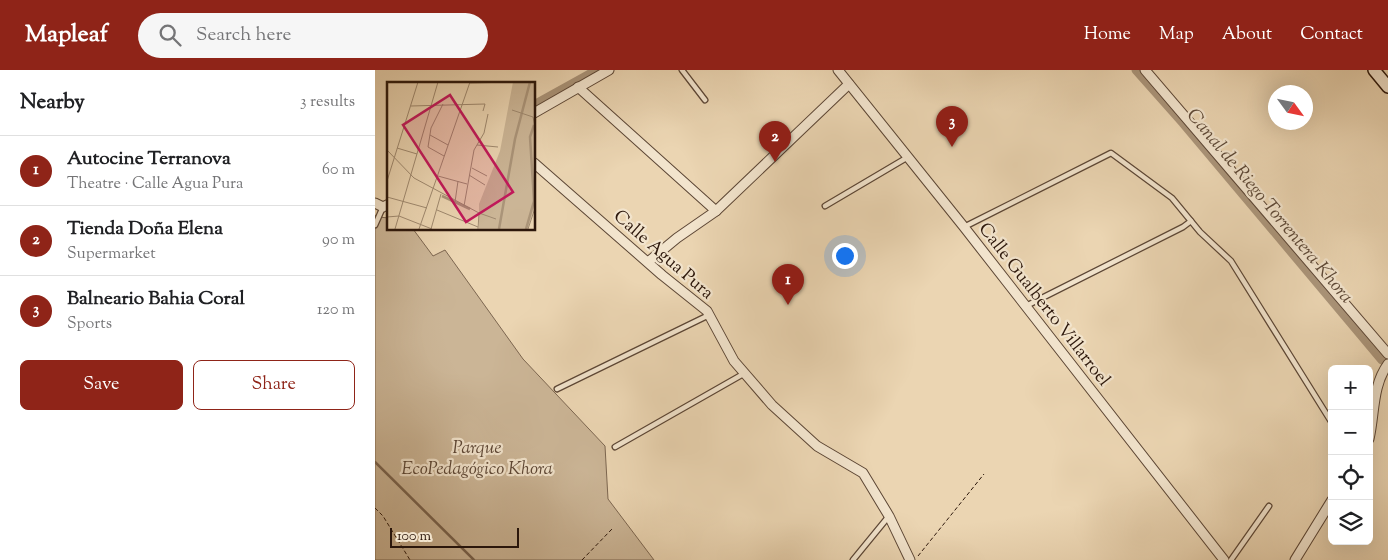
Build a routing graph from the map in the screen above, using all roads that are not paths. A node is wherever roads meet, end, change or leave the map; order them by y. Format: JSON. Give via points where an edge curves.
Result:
{"nodes":[{"id":1,"x":609,"y":70,"type":"edge"},
{"id":2,"x":682,"y":70,"type":"edge"},
{"id":3,"x":839,"y":70,"type":"edge"},
{"id":4,"x":1145,"y":70,"type":"edge"},
{"id":5,"x":1374,"y":70,"type":"edge"},
{"id":6,"x":849,"y":84,"type":"junction"},
{"id":7,"x":578,"y":87,"type":"junction"},
{"id":8,"x":1388,"y":87,"type":"edge"},
{"id":9,"x":705,"y":100,"type":"dead end"},
{"id":10,"x":535,"y":112,"type":"edge"},
{"id":11,"x":908,"y":157,"type":"junction"},
{"id":12,"x":535,"y":164,"type":"edge"},
{"id":13,"x":382,"y":205,"type":"edge"},
{"id":14,"x":825,"y":206,"type":"dead end"},
{"id":15,"x":716,"y":211,"type":"junction"},
{"id":16,"x":1191,"y":221,"type":"junction"},
{"id":17,"x":375,"y":225,"type":"edge"},
{"id":18,"x":964,"y":228,"type":"junction"},
{"id":19,"x":648,"y":262,"type":"junction"},
{"id":20,"x":1026,"y":306,"type":"junction"},
{"id":21,"x":710,"y":315,"type":"junction"},
{"id":22,"x":1388,"y":354,"type":"edge"},
{"id":23,"x":1388,"y":364,"type":"edge"},
{"id":24,"x":745,"y":373,"type":"junction"},
{"id":25,"x":557,"y":389,"type":"dead end"},
{"id":26,"x":1328,"y":417,"type":"edge"},
{"id":27,"x":1373,"y":422,"type":"edge"},
{"id":28,"x":615,"y":447,"type":"dead end"},
{"id":29,"x":1269,"y":506,"type":"dead end"},
{"id":30,"x":1328,"y":506,"type":"edge"},
{"id":31,"x":889,"y":516,"type":"junction"},
{"id":32,"x":853,"y":560,"type":"edge"},
{"id":33,"x":912,"y":560,"type":"edge"},
{"id":34,"x":1224,"y":560,"type":"edge"},
{"id":35,"x":1231,"y":560,"type":"edge"},
{"id":36,"x":1295,"y":560,"type":"edge"}],
"edges":[{"from":1,"to":7,"type":"street"},
{"from":2,"to":9,"type":"lane"},
{"from":3,"to":6,"type":"street","name":"Calle Gualberto Villarroel"},
{"from":4,"to":22,"type":"street"},
{"from":5,"to":8,"type":"main road"},
{"from":6,"to":11,"type":"street","name":"Calle Gualberto Villarroel"},
{"from":6,"to":15,"type":"street"},
{"from":7,"to":10,"type":"street"},
{"from":7,"to":15,"type":"street"},
{"from":11,"to":14,"type":"lane"},
{"from":11,"to":18,"type":"street","name":"Calle Gualberto Villarroel"},
{"from":12,"to":19,"type":"street","name":"Calle Agua Pura"},
{"from":13,"to":17,"type":"lane"},
{"from":15,"to":19,"type":"street"},
{"from":16,"to":18,"type":"lane","via":[[1172,198],[1111,153]]},
{"from":16,"to":20,"type":"lane"},
{"from":16,"to":26,"type":"lane","via":[[1231,261]]},
{"from":18,"to":20,"type":"street","name":"Calle Gualberto Villarroel"},
{"from":19,"to":21,"type":"street","name":"Calle Agua Pura"},
{"from":20,"to":34,"type":"street","name":"Calle Gualberto Villarroel"},
{"from":21,"to":24,"type":"street","name":"Calle Agua Pura","via":[[734,361]]},
{"from":21,"to":25,"type":"lane"},
{"from":23,"to":27,"type":"street","via":[[1374,399]]},
{"from":24,"to":28,"type":"lane"},
{"from":24,"to":31,"type":"street","name":"Calle Agua Pura","via":[[772,405],[817,446],[863,473]]},
{"from":29,"to":35,"type":"lane"},
{"from":30,"to":36,"type":"street"},
{"from":31,"to":32,"type":"lane"},
{"from":31,"to":33,"type":"street","name":"Calle Agua Pura"}]}
